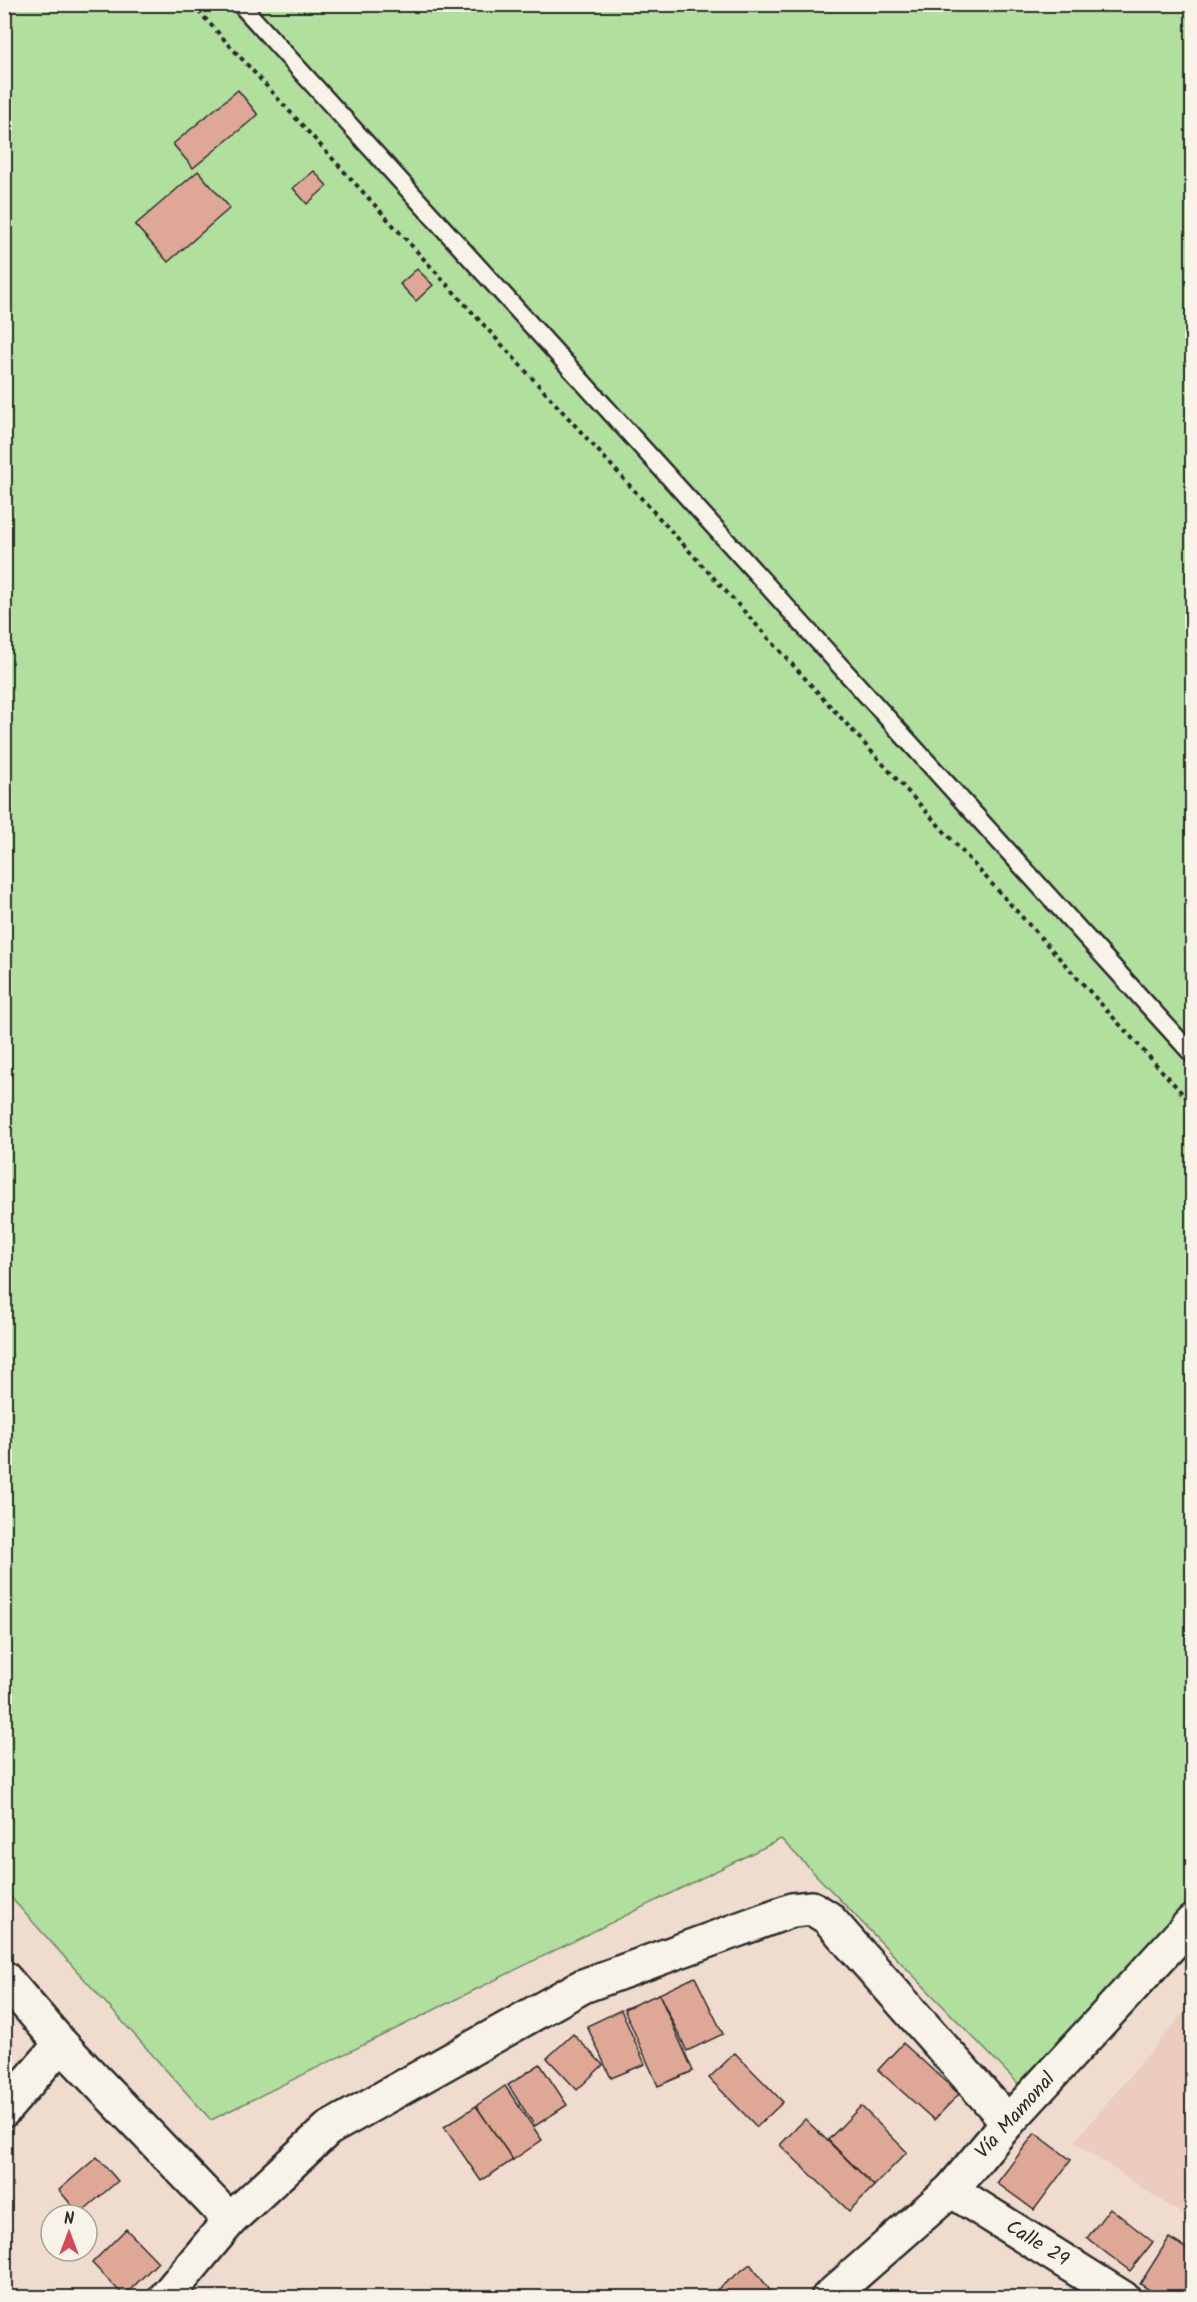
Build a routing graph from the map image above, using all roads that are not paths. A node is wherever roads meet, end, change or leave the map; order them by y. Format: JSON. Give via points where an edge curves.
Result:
{"nodes":[{"id":1,"x":240,"y":4,"type":"edge"},
{"id":2,"x":1192,"y":1054,"type":"edge"},
{"id":3,"x":1192,"y":1922,"type":"edge"},
{"id":4,"x":4,"y":1978,"type":"edge"},
{"id":5,"x":61,"y":2044,"type":"junction"},
{"id":6,"x":4,"y":2110,"type":"edge"},
{"id":7,"x":1008,"y":2122,"type":"junction"},
{"id":8,"x":951,"y":2190,"type":"junction"},
{"id":9,"x":230,"y":2220,"type":"junction"},
{"id":10,"x":165,"y":2298,"type":"edge"},
{"id":11,"x":828,"y":2298,"type":"edge"},
{"id":12,"x":1123,"y":2298,"type":"edge"}],
"edges":[{"from":1,"to":2,"type":"lane"},
{"from":3,"to":7,"type":"street","name":"Vía Mamonal"},
{"from":4,"to":5,"type":"street"},
{"from":5,"to":6,"type":"street"},
{"from":5,"to":9,"type":"street"},
{"from":7,"to":8,"type":"street","name":"Vía Mamonal"},
{"from":7,"to":9,"type":"street","via":[[828,1918],[812,1908],[792,1910],[583,1986],[328,2129]]},
{"from":8,"to":11,"type":"street","name":"Vía Mamonal"},
{"from":8,"to":12,"type":"street","name":"Calle 29"},
{"from":9,"to":10,"type":"street"}]}
